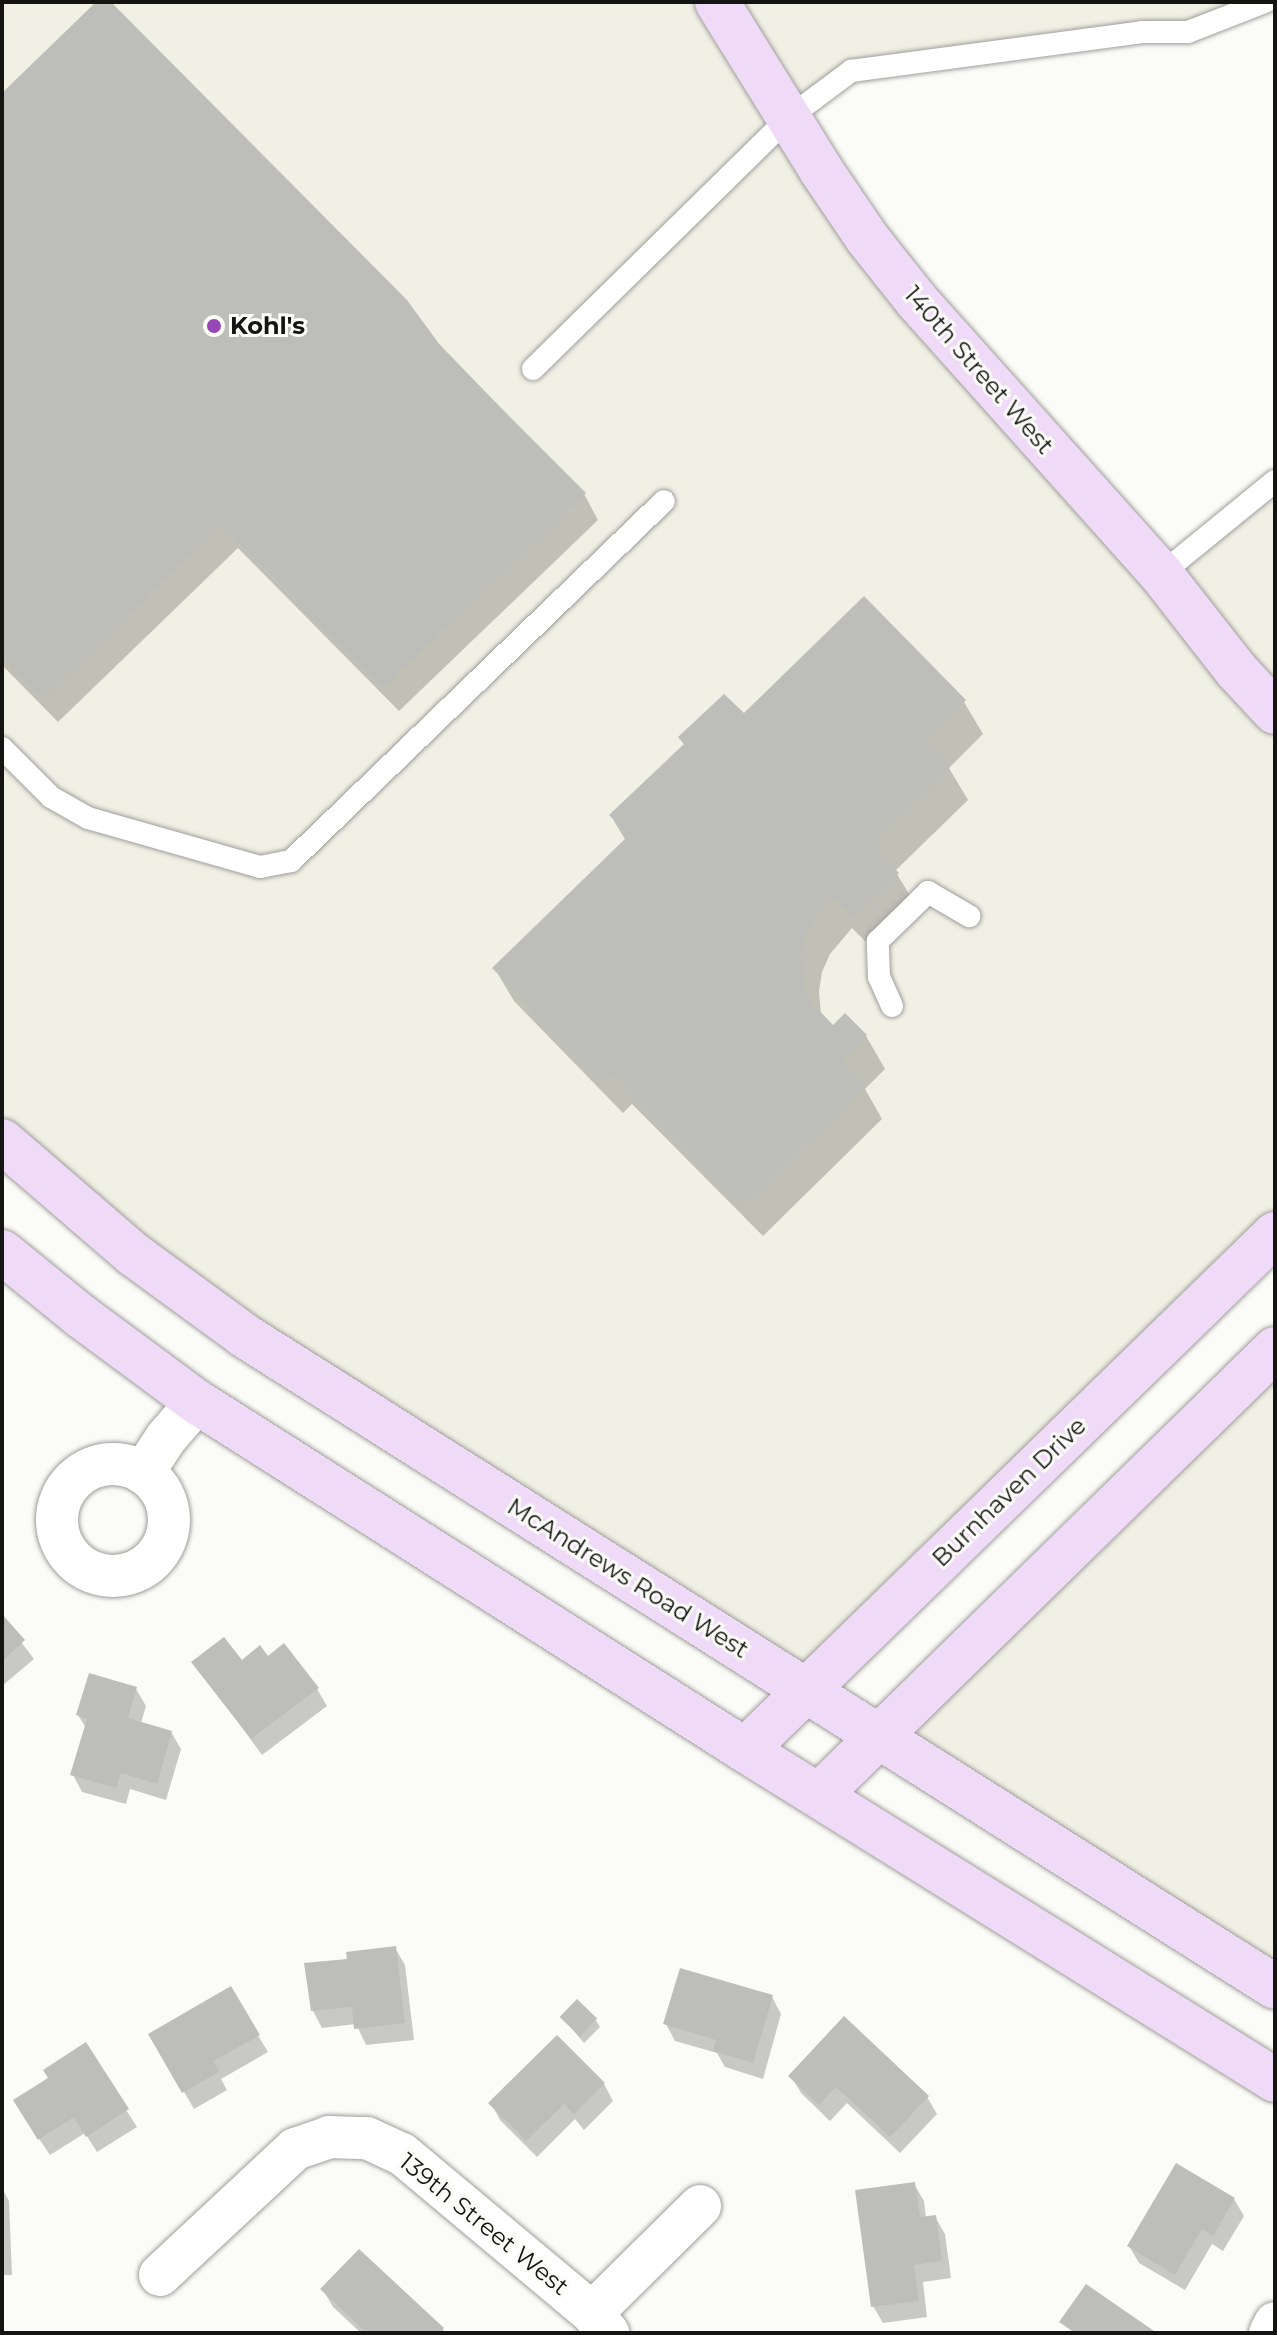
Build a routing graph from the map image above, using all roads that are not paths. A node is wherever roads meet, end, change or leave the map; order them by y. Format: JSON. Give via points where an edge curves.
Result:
{"nodes":[{"id":1,"x":717,"y":2,"type":"edge"},
{"id":2,"x":1265,"y":2,"type":"edge"},
{"id":3,"x":788,"y":118,"type":"junction"},
{"id":4,"x":533,"y":369,"type":"dead end"},
{"id":5,"x":1275,"y":481,"type":"edge"},
{"id":6,"x":664,"y":501,"type":"dead end"},
{"id":7,"x":1161,"y":574,"type":"junction"},
{"id":8,"x":1275,"y":712,"type":"edge"},
{"id":9,"x":2,"y":748,"type":"edge"},
{"id":10,"x":969,"y":916,"type":"dead end"},
{"id":11,"x":892,"y":1006,"type":"dead end"},
{"id":12,"x":2,"y":1141,"type":"edge"},
{"id":13,"x":1275,"y":1234,"type":"edge"},
{"id":14,"x":2,"y":1252,"type":"edge"},
{"id":15,"x":1275,"y":1349,"type":"edge"},
{"id":16,"x":197,"y":1402,"type":"junction"},
{"id":17,"x":143,"y":1473,"type":"dead end"},
{"id":18,"x":804,"y":1690,"type":"junction"},
{"id":19,"x":879,"y":1736,"type":"junction"},
{"id":20,"x":745,"y":1750,"type":"junction"},
{"id":21,"x":819,"y":1795,"type":"junction"},
{"id":22,"x":1275,"y":1987,"type":"edge"},
{"id":23,"x":1275,"y":2080,"type":"edge"},
{"id":24,"x":700,"y":2206,"type":"dead end"},
{"id":25,"x":160,"y":2275,"type":"dead end"},
{"id":26,"x":600,"y":2323,"type":"edge"},
{"id":27,"x":1275,"y":2323,"type":"edge"},
{"id":28,"x":1270,"y":2333,"type":"edge"}],
"edges":[{"from":1,"to":3,"type":"main road","name":"140th Street West"},
{"from":2,"to":3,"type":"lane","via":[[1188,32],[1142,32],[851,71]]},
{"from":3,"to":4,"type":"lane"},
{"from":3,"to":7,"type":"main road","name":"140th Street West","via":[[867,238],[917,301]]},
{"from":5,"to":7,"type":"lane"},
{"from":6,"to":9,"type":"lane","via":[[291,861],[260,867],[88,818],[51,797]]},
{"from":7,"to":8,"type":"main road","name":"140th Street West"},
{"from":10,"to":11,"type":"lane","via":[[928,892],[878,941],[879,977]]},
{"from":12,"to":18,"type":"main road","name":"McAndrews Road West","via":[[133,1254],[245,1336]]},
{"from":13,"to":18,"type":"main road","name":"Burnhaven Drive"},
{"from":14,"to":16,"type":"main road"},
{"from":15,"to":19,"type":"main road"},
{"from":16,"to":17,"type":"street"},
{"from":16,"to":20,"type":"main road"},
{"from":18,"to":19,"type":"main road","name":"McAndrews Road West"},
{"from":18,"to":20,"type":"main road","name":"Burnhaven Drive"},
{"from":19,"to":21,"type":"main road"},
{"from":19,"to":22,"type":"main road","name":"McAndrews Road West"},
{"from":20,"to":21,"type":"main road"},
{"from":21,"to":23,"type":"main road"},
{"from":24,"to":26,"type":"street"},
{"from":25,"to":26,"type":"street","name":"139th Street West","via":[[295,2149],[329,2137],[367,2138],[402,2154]]},
{"from":27,"to":28,"type":"street"}]}
